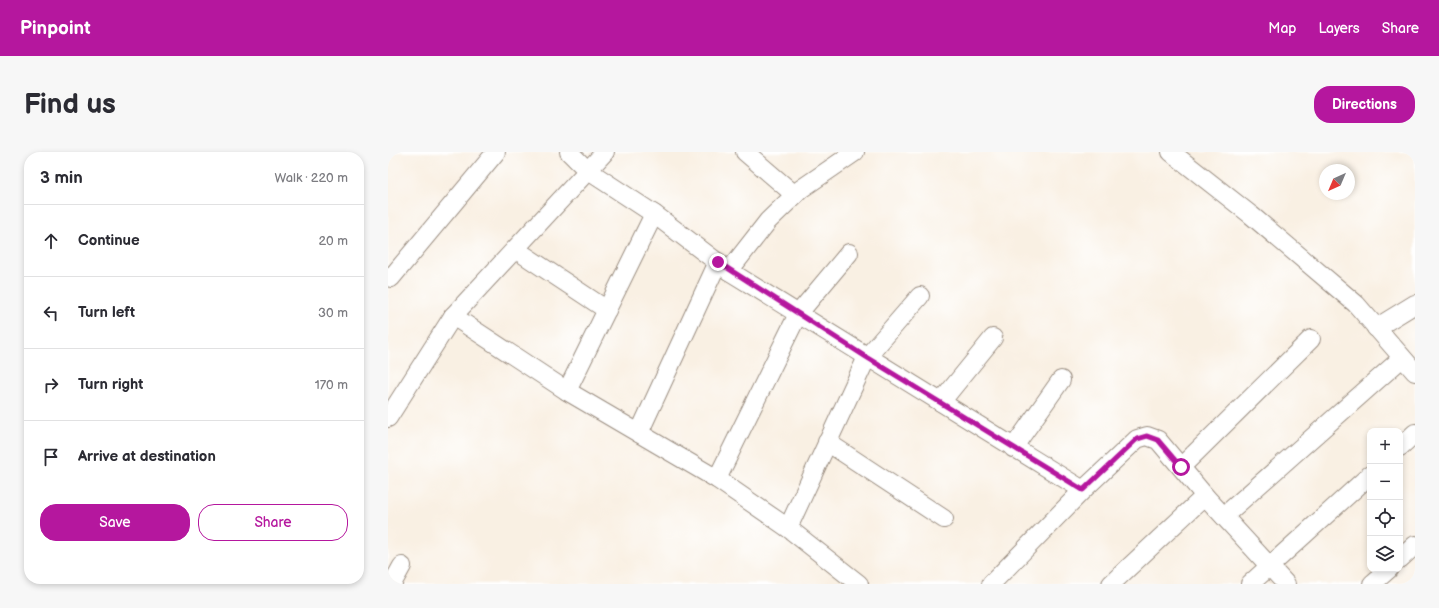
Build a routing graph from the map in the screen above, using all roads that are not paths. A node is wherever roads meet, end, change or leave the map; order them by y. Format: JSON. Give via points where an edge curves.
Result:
{"nodes":[{"id":1,"x":496,"y":152,"type":"edge"},
{"id":2,"x":569,"y":152,"type":"edge"},
{"id":3,"x":605,"y":152,"type":"edge"},
{"id":4,"x":745,"y":152,"type":"edge"},
{"id":5,"x":855,"y":152,"type":"edge"},
{"id":6,"x":1171,"y":152,"type":"edge"},
{"id":7,"x":587,"y":170,"type":"junction"},
{"id":8,"x":795,"y":195,"type":"junction"},
{"id":9,"x":654,"y":214,"type":"junction"},
{"id":10,"x":515,"y":249,"type":"junction"},
{"id":11,"x":848,"y":252,"type":"dead end"},
{"id":12,"x":724,"y":266,"type":"junction"},
{"id":13,"x":391,"y":278,"type":"dead end"},
{"id":14,"x":920,"y":296,"type":"dead end"},
{"id":15,"x":1415,"y":304,"type":"edge"},
{"id":16,"x":606,"y":310,"type":"junction"},
{"id":17,"x":798,"y":314,"type":"junction"},
{"id":18,"x":452,"y":316,"type":"junction"},
{"id":19,"x":1376,"y":328,"type":"junction"},
{"id":20,"x":993,"y":338,"type":"dead end"},
{"id":21,"x":1311,"y":339,"type":"dead end"},
{"id":22,"x":866,"y":357,"type":"junction"},
{"id":23,"x":1402,"y":358,"type":"junction"},
{"id":24,"x":1415,"y":372,"type":"edge"},
{"id":25,"x":1061,"y":380,"type":"dead end"},
{"id":26,"x":567,"y":391,"type":"junction"},
{"id":27,"x":941,"y":402,"type":"junction"},
{"id":28,"x":388,"y":418,"type":"edge"},
{"id":29,"x":639,"y":433,"type":"junction"},
{"id":30,"x":1415,"y":433,"type":"edge"},
{"id":31,"x":827,"y":442,"type":"junction"},
{"id":32,"x":1403,"y":444,"type":"edge"},
{"id":33,"x":1013,"y":448,"type":"junction"},
{"id":34,"x":1181,"y":467,"type":"junction"},
{"id":35,"x":1367,"y":477,"type":"edge"},
{"id":36,"x":717,"y":479,"type":"junction"},
{"id":37,"x":1083,"y":490,"type":"junction"},
{"id":38,"x":1205,"y":496,"type":"junction"},
{"id":39,"x":1224,"y":516,"type":"junction"},
{"id":40,"x":944,"y":519,"type":"dead end"},
{"id":41,"x":788,"y":528,"type":"junction"},
{"id":42,"x":1415,"y":545,"type":"edge"},
{"id":43,"x":1403,"y":556,"type":"edge"},
{"id":44,"x":402,"y":566,"type":"dead end"},
{"id":45,"x":1270,"y":567,"type":"junction"},
{"id":46,"x":1386,"y":572,"type":"edge"},
{"id":47,"x":392,"y":584,"type":"edge"},
{"id":48,"x":859,"y":584,"type":"edge"},
{"id":49,"x":991,"y":584,"type":"edge"},
{"id":50,"x":1111,"y":584,"type":"edge"},
{"id":51,"x":1250,"y":584,"type":"edge"},
{"id":52,"x":1286,"y":584,"type":"edge"},
{"id":53,"x":1372,"y":584,"type":"edge"}],
"edges":[{"from":1,"to":13,"type":"street"},
{"from":2,"to":7,"type":"street"},
{"from":3,"to":7,"type":"street"},
{"from":4,"to":8,"type":"street"},
{"from":5,"to":8,"type":"street"},
{"from":6,"to":19,"type":"street","via":[[1251,215],[1350,299]]},
{"from":7,"to":9,"type":"street"},
{"from":7,"to":10,"type":"street"},
{"from":8,"to":12,"type":"street"},
{"from":9,"to":12,"type":"street"},
{"from":9,"to":16,"type":"street"},
{"from":10,"to":16,"type":"street"},
{"from":10,"to":18,"type":"street"},
{"from":11,"to":17,"type":"street"},
{"from":12,"to":17,"type":"street"},
{"from":12,"to":29,"type":"street"},
{"from":14,"to":22,"type":"street"},
{"from":15,"to":19,"type":"street"},
{"from":16,"to":26,"type":"street"},
{"from":17,"to":22,"type":"street"},
{"from":17,"to":36,"type":"street"},
{"from":18,"to":26,"type":"street"},
{"from":18,"to":28,"type":"street"},
{"from":19,"to":23,"type":"street"},
{"from":20,"to":27,"type":"street"},
{"from":21,"to":34,"type":"street"},
{"from":22,"to":27,"type":"street"},
{"from":22,"to":31,"type":"street"},
{"from":23,"to":24,"type":"street"},
{"from":23,"to":39,"type":"street"},
{"from":25,"to":33,"type":"street"},
{"from":26,"to":29,"type":"street"},
{"from":27,"to":33,"type":"street"},
{"from":29,"to":36,"type":"street"},
{"from":30,"to":32,"type":"street"},
{"from":31,"to":40,"type":"street"},
{"from":31,"to":41,"type":"street"},
{"from":33,"to":37,"type":"street"},
{"from":34,"to":37,"type":"street","via":[[1158,440],[1147,436],[1137,439]]},
{"from":34,"to":38,"type":"street"},
{"from":35,"to":45,"type":"street"},
{"from":36,"to":41,"type":"street"},
{"from":37,"to":49,"type":"street"},
{"from":38,"to":39,"type":"street"},
{"from":38,"to":50,"type":"street"},
{"from":39,"to":45,"type":"street"},
{"from":41,"to":48,"type":"street"},
{"from":42,"to":43,"type":"street"},
{"from":44,"to":47,"type":"street"},
{"from":45,"to":51,"type":"street"},
{"from":45,"to":52,"type":"street"},
{"from":46,"to":53,"type":"street"}]}
